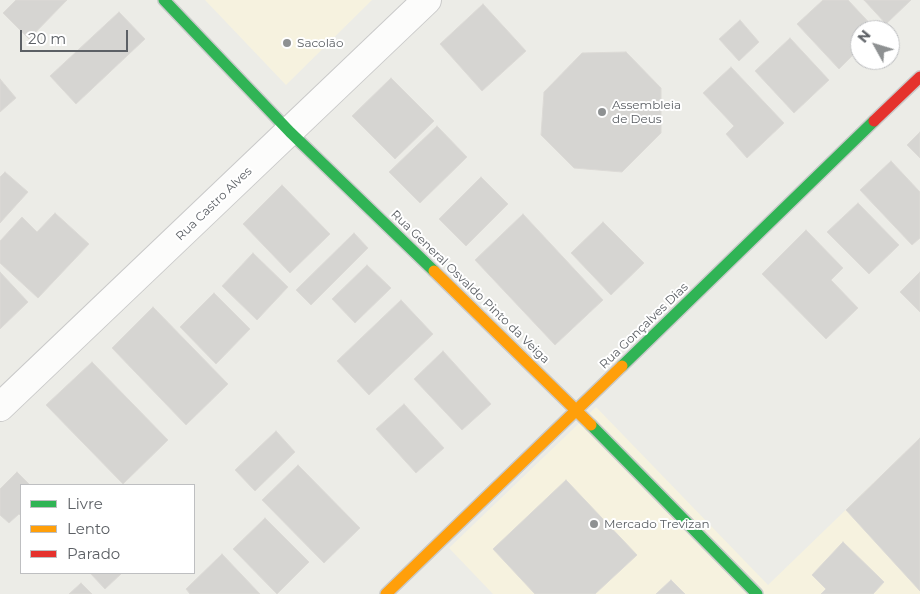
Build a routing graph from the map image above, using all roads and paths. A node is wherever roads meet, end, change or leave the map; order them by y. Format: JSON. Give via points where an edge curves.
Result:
{"nodes":[{"id":1,"x":164,"y":0,"type":"edge"},
{"id":2,"x":427,"y":0,"type":"edge"},
{"id":3,"x":920,"y":77,"type":"edge"},
{"id":4,"x":290,"y":132,"type":"junction"},
{"id":5,"x":0,"y":408,"type":"edge"},
{"id":6,"x":577,"y":410,"type":"junction"},
{"id":7,"x":386,"y":594,"type":"edge"},
{"id":8,"x":757,"y":594,"type":"edge"}],
"edges":[{"from":1,"to":4,"type":"street","name":"Rua General Osvaldo Pinto da Veiga"},
{"from":2,"to":4,"type":"street","name":"Rua Castro Alves"},
{"from":3,"to":6,"type":"street","name":"Rua Gonçalves Dias"},
{"from":4,"to":5,"type":"street","name":"Rua Castro Alves"},
{"from":4,"to":6,"type":"street","name":"Rua General Osvaldo Pinto da Veiga"},
{"from":6,"to":7,"type":"street","name":"Rua Gonçalves Dias"},
{"from":6,"to":8,"type":"street","name":"Rua General Osvaldo Pinto da Veiga"}]}
